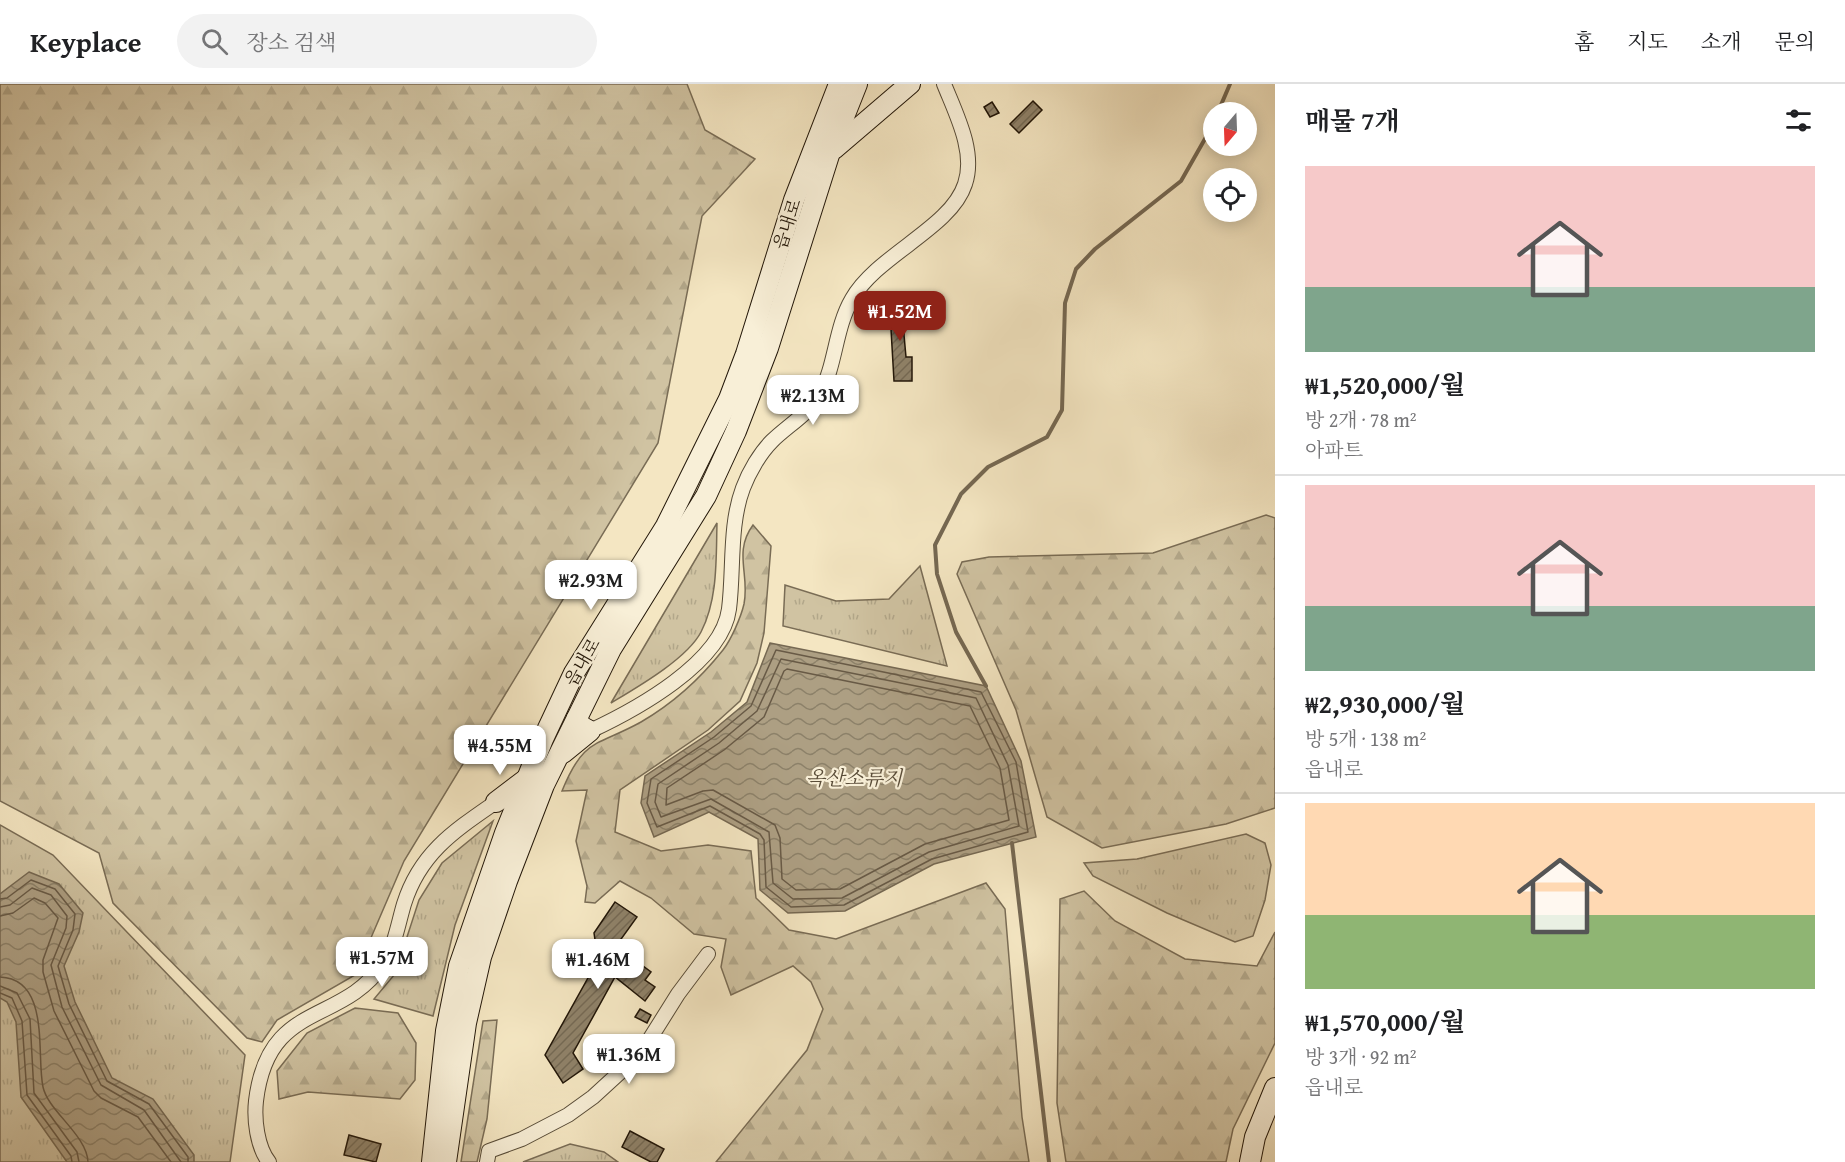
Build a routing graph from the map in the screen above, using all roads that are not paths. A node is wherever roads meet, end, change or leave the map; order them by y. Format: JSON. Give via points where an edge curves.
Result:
{"nodes":[{"id":1,"x":839,"y":84,"type":"edge"},
{"id":2,"x":857,"y":84,"type":"edge"},
{"id":3,"x":910,"y":84,"type":"edge"},
{"id":4,"x":944,"y":84,"type":"edge"},
{"id":5,"x":830,"y":152,"type":"junction"},
{"id":6,"x":584,"y":724,"type":"junction"},
{"id":7,"x":505,"y":806,"type":"junction"},
{"id":8,"x":708,"y":954,"type":"dead end"},
{"id":9,"x":1275,"y":1088,"type":"edge"},
{"id":10,"x":269,"y":1162,"type":"edge"},
{"id":11,"x":432,"y":1162,"type":"edge"},
{"id":12,"x":446,"y":1162,"type":"edge"},
{"id":13,"x":487,"y":1162,"type":"edge"},
{"id":14,"x":1250,"y":1162,"type":"edge"}],
"edges":[{"from":1,"to":7,"type":"street","name":"읍내로","via":[[794,200],[729,399],[666,526],[574,673],[526,779]]},
{"from":2,"to":5,"type":"street","name":"읍내로"},
{"from":3,"to":5,"type":"street"},
{"from":4,"to":6,"type":"street","via":[[957,114],[970,164],[965,185],[933,224],[866,279],[851,301],[819,396],[770,442],[756,463],[743,488],[738,512],[728,613],[710,651],[623,715]]},
{"from":5,"to":6,"type":"street","name":"읍내로","via":[[768,348],[736,431],[706,496],[611,649]]},
{"from":6,"to":12,"type":"street","via":[[558,756],[481,957],[466,1023]]},
{"from":7,"to":10,"type":"street","via":[[445,839],[419,867],[383,964],[354,993],[291,1028],[270,1054],[258,1086],[255,1111]]},
{"from":7,"to":11,"type":"street","via":[[459,966],[446,1031]]},
{"from":8,"to":13,"type":"street","via":[[640,1053],[568,1115],[489,1151]]},
{"from":9,"to":14,"type":"street","via":[[1255,1137]]}]}
